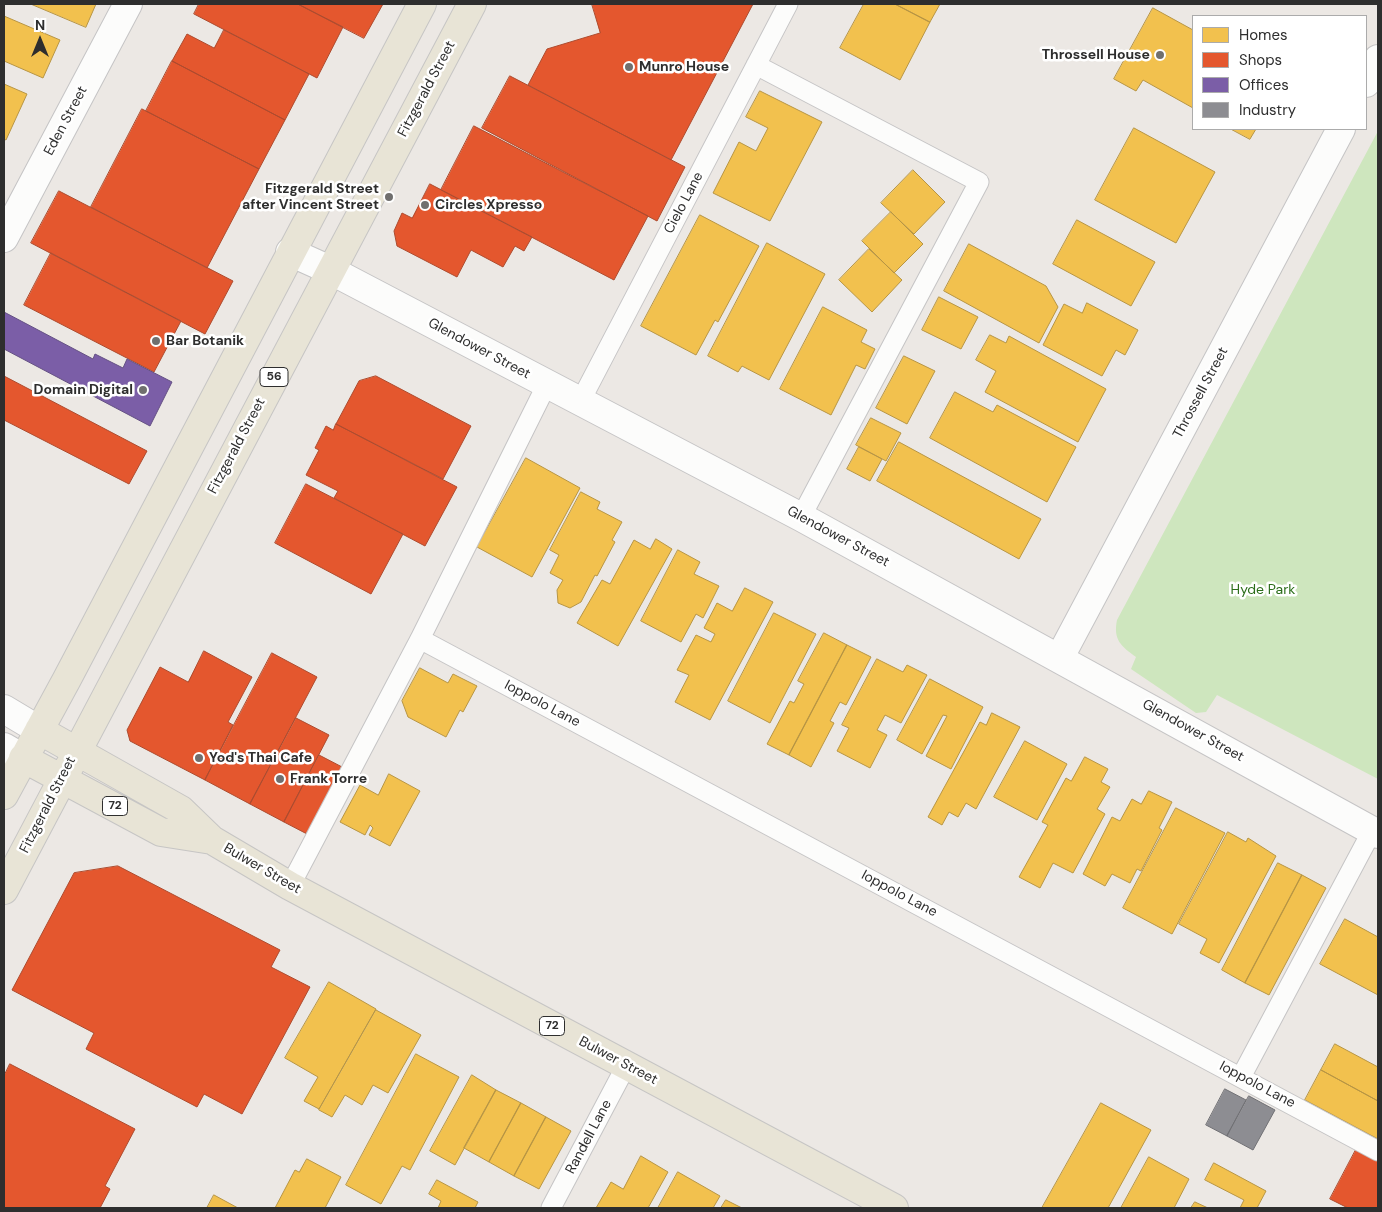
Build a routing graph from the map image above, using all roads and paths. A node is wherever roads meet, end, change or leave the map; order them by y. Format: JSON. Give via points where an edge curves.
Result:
{"nodes":[{"id":1,"x":128,"y":4,"type":"edge"},
{"id":2,"x":422,"y":4,"type":"edge"},
{"id":3,"x":472,"y":4,"type":"edge"},
{"id":4,"x":788,"y":4,"type":"edge"},
{"id":5,"x":1378,"y":59,"type":"edge"},
{"id":6,"x":756,"y":65,"type":"junction"},
{"id":7,"x":1367,"y":81,"type":"edge"},
{"id":8,"x":1340,"y":130,"type":"edge"},
{"id":9,"x":4,"y":238,"type":"edge"},
{"id":10,"x":290,"y":252,"type":"junction"},
{"id":11,"x":330,"y":270,"type":"junction"},
{"id":12,"x":547,"y":384,"type":"junction"},
{"id":13,"x":580,"y":402,"type":"junction"},
{"id":14,"x":802,"y":517,"type":"junction"},
{"id":15,"x":420,"y":639,"type":"junction"},
{"id":16,"x":1060,"y":657,"type":"junction"},
{"id":17,"x":4,"y":710,"type":"edge"},
{"id":18,"x":39,"y":730,"type":"junction"},
{"id":19,"x":76,"y":751,"type":"junction"},
{"id":20,"x":14,"y":752,"type":"edge"},
{"id":21,"x":62,"y":778,"type":"junction"},
{"id":22,"x":4,"y":795,"type":"edge"},
{"id":23,"x":1375,"y":833,"type":"edge"},
{"id":24,"x":212,"y":840,"type":"junction"},
{"id":25,"x":290,"y":886,"type":"junction"},
{"id":26,"x":4,"y":890,"type":"edge"},
{"id":27,"x":626,"y":1066,"type":"junction"},
{"id":28,"x":1241,"y":1077,"type":"junction"},
{"id":29,"x":1378,"y":1151,"type":"edge"},
{"id":30,"x":551,"y":1208,"type":"edge"},
{"id":31,"x":894,"y":1208,"type":"edge"}],
"edges":[{"from":1,"to":9,"type":"street","name":"Eden Street"},
{"from":2,"to":10,"type":"main road"},
{"from":3,"to":11,"type":"main road","name":"Fitzgerald Street","number":"56"},
{"from":4,"to":6,"type":"lane","name":"Cielo Lane"},
{"from":5,"to":7,"type":"street"},
{"from":6,"to":13,"type":"lane","name":"Cielo Lane"},
{"from":6,"to":14,"type":"lane","via":[[979,182]]},
{"from":8,"to":16,"type":"street","name":"Throssell Street"},
{"from":10,"to":11,"type":"street","name":"Glendower Street"},
{"from":10,"to":18,"type":"main road"},
{"from":11,"to":12,"type":"street","name":"Glendower Street"},
{"from":11,"to":19,"type":"main road","name":"Fitzgerald Street","number":"56"},
{"from":12,"to":13,"type":"street","name":"Glendower Street"},
{"from":12,"to":15,"type":"lane"},
{"from":13,"to":14,"type":"street","name":"Glendower Street"},
{"from":14,"to":16,"type":"street","name":"Glendower Street"},
{"from":15,"to":25,"type":"lane"},
{"from":15,"to":28,"type":"lane","name":"Ioppolo Lane"},
{"from":16,"to":23,"type":"street","name":"Glendower Street"},
{"from":17,"to":18,"type":"street","name":"Bulwer Street","number":"72"},
{"from":18,"to":19,"type":"main road","name":"Bulwer Street","number":"72"},
{"from":18,"to":20,"type":"main road"},
{"from":19,"to":21,"type":"main road","name":"Fitzgerald Street","number":"56"},
{"from":19,"to":24,"type":"main road","name":"Bulwer Street","number":"72","via":[[181,810]]},
{"from":20,"to":21,"type":"main road","name":"Bulwer Street","number":"72"},
{"from":20,"to":22,"type":"main road"},
{"from":21,"to":24,"type":"main road","name":"Bulwer Street","number":"72","via":[[161,832]]},
{"from":21,"to":26,"type":"main road","name":"Fitzgerald Street"},
{"from":23,"to":28,"type":"lane"},
{"from":24,"to":25,"type":"main road","name":"Bulwer Street","number":"72"},
{"from":25,"to":27,"type":"main road","name":"Bulwer Street","number":"72"},
{"from":27,"to":30,"type":"lane","name":"Randell Lane"},
{"from":27,"to":31,"type":"main road","name":"Bulwer Street","number":"72"},
{"from":28,"to":29,"type":"lane","name":"Ioppolo Lane"}]}
